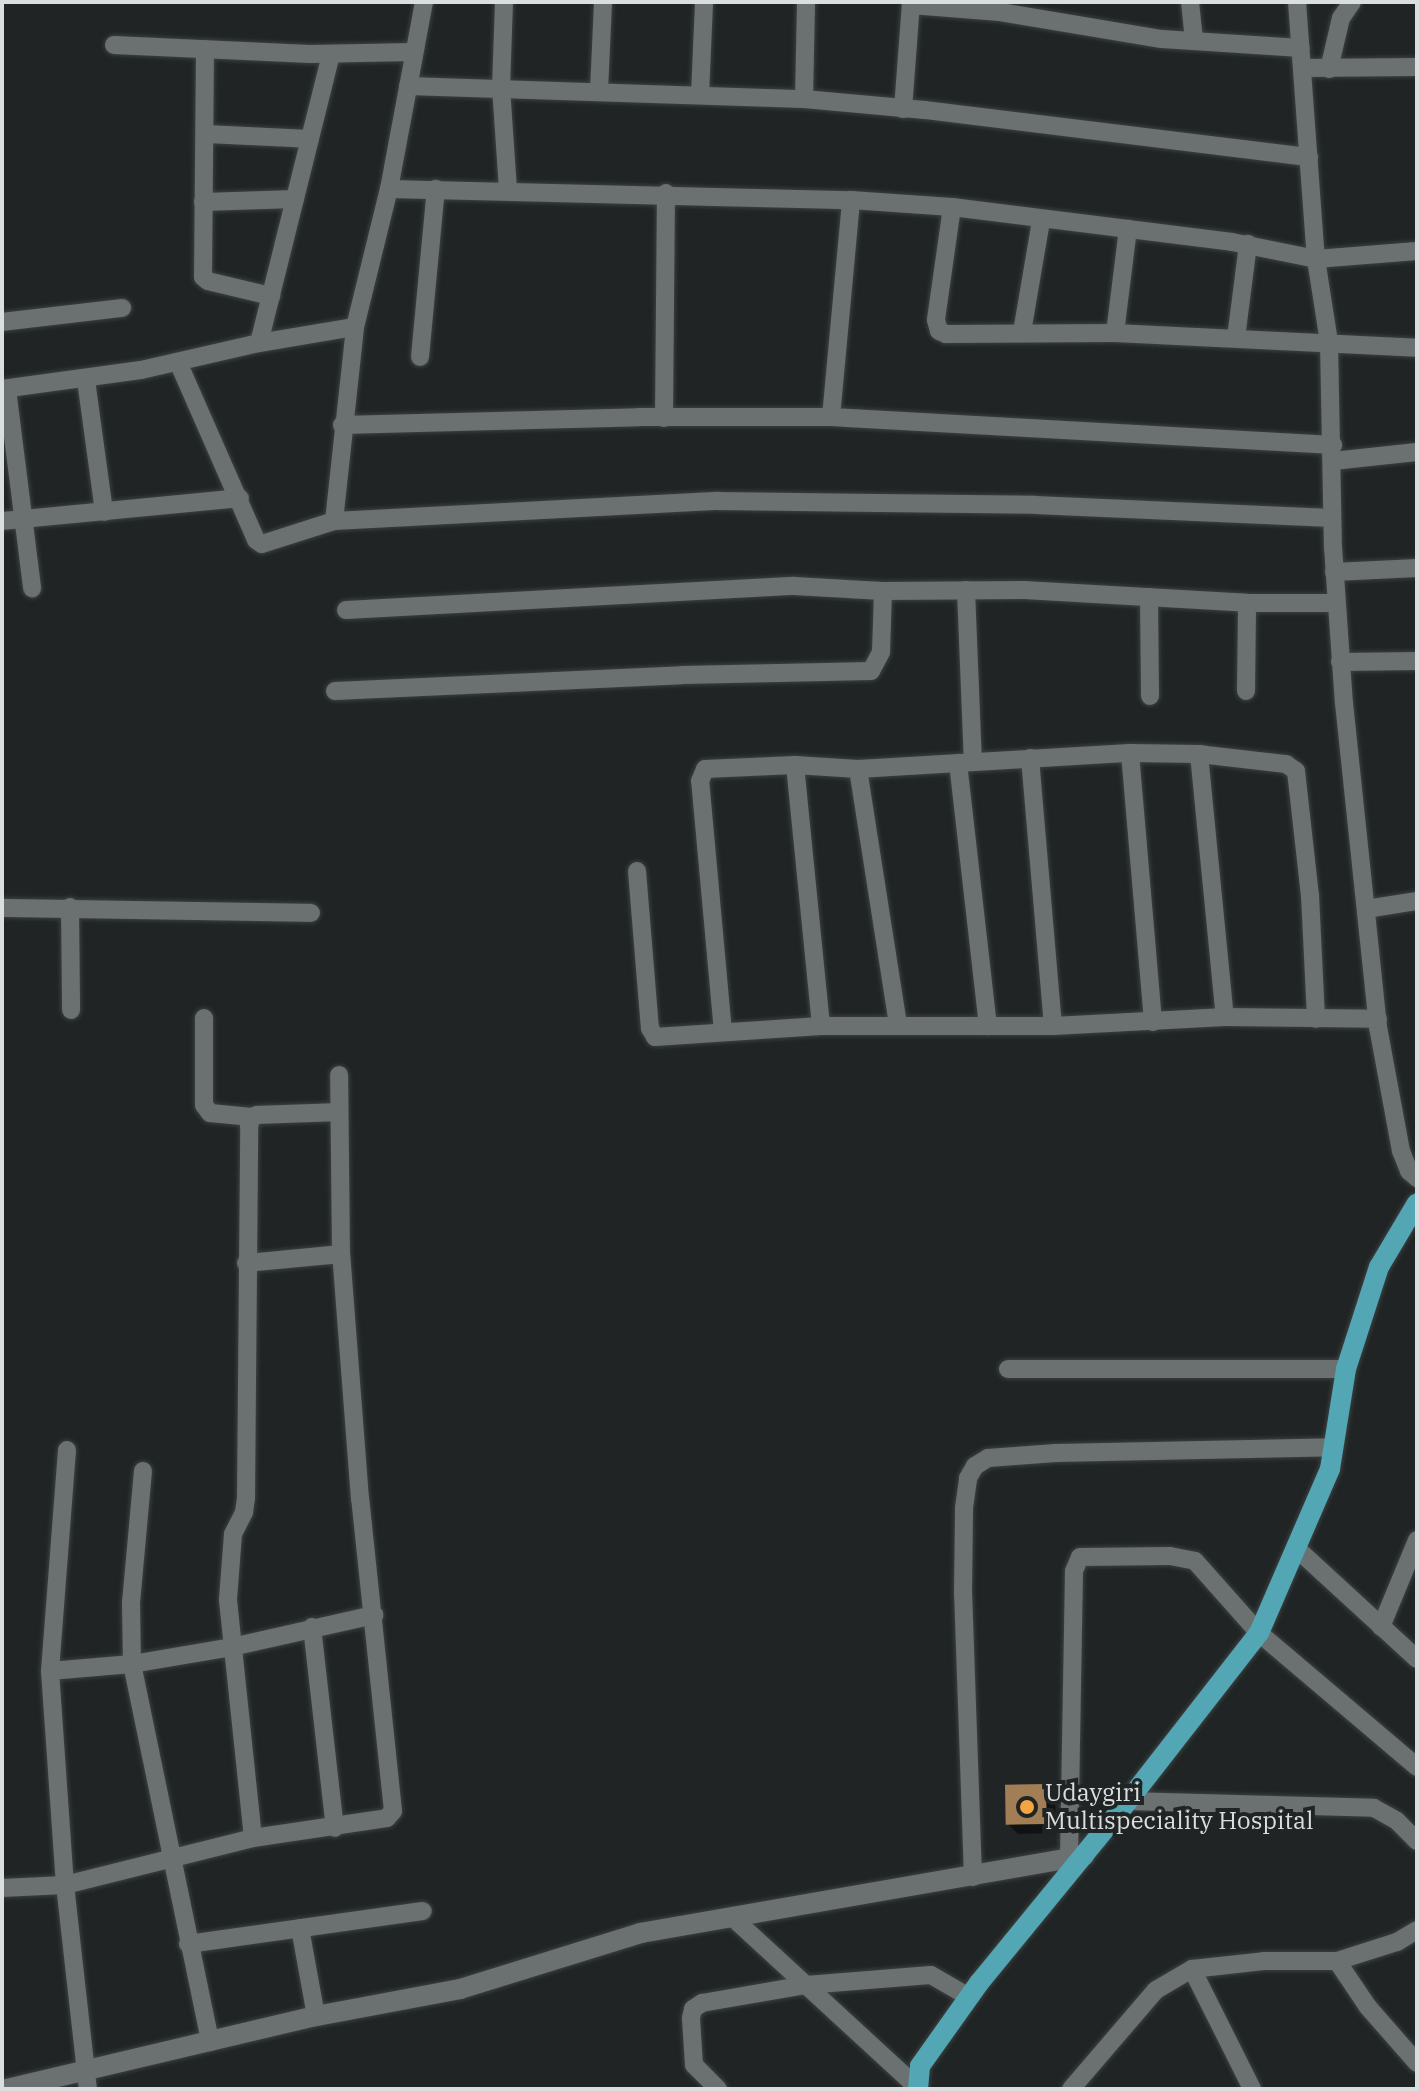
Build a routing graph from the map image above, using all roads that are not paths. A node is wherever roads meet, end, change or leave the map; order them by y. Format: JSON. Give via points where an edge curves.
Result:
{"nodes":[{"id":1,"x":424,"y":2,"type":"edge"},
{"id":2,"x":504,"y":2,"type":"edge"},
{"id":3,"x":603,"y":2,"type":"edge"},
{"id":4,"x":704,"y":2,"type":"edge"},
{"id":5,"x":806,"y":2,"type":"edge"},
{"id":6,"x":1190,"y":2,"type":"edge"},
{"id":7,"x":1297,"y":2,"type":"edge"},
{"id":8,"x":1352,"y":2,"type":"edge"},
{"id":9,"x":911,"y":3,"type":"edge"},
{"id":10,"x":1001,"y":7,"type":"edge"},
{"id":11,"x":1194,"y":41,"type":"junction"},
{"id":12,"x":114,"y":45,"type":"dead end"},
{"id":13,"x":1301,"y":48,"type":"junction"},
{"id":14,"x":205,"y":49,"type":"junction"},
{"id":15,"x":413,"y":52,"type":"junction"},
{"id":16,"x":331,"y":55,"type":"junction"},
{"id":17,"x":1417,"y":67,"type":"edge"},
{"id":18,"x":1304,"y":68,"type":"junction"},
{"id":19,"x":1329,"y":69,"type":"junction"},
{"id":20,"x":408,"y":86,"type":"junction"},
{"id":21,"x":501,"y":87,"type":"junction"},
{"id":22,"x":599,"y":91,"type":"junction"},
{"id":23,"x":700,"y":95,"type":"junction"},
{"id":24,"x":804,"y":99,"type":"junction"},
{"id":25,"x":903,"y":109,"type":"junction"},
{"id":26,"x":205,"y":134,"type":"junction"},
{"id":27,"x":310,"y":139,"type":"junction"},
{"id":28,"x":1309,"y":157,"type":"junction"},
{"id":29,"x":389,"y":189,"type":"junction"},
{"id":30,"x":436,"y":189,"type":"junction"},
{"id":31,"x":508,"y":191,"type":"junction"},
{"id":32,"x":666,"y":193,"type":"junction"},
{"id":33,"x":295,"y":199,"type":"junction"},
{"id":34,"x":851,"y":200,"type":"junction"},
{"id":35,"x":203,"y":202,"type":"junction"},
{"id":36,"x":952,"y":207,"type":"junction"},
{"id":37,"x":1041,"y":221,"type":"junction"},
{"id":38,"x":1128,"y":229,"type":"junction"},
{"id":39,"x":1248,"y":244,"type":"junction"},
{"id":40,"x":1417,"y":251,"type":"edge"},
{"id":41,"x":1316,"y":259,"type":"junction"},
{"id":42,"x":271,"y":296,"type":"junction"},
{"id":43,"x":122,"y":308,"type":"dead end"},
{"id":44,"x":2,"y":322,"type":"edge"},
{"id":45,"x":355,"y":327,"type":"junction"},
{"id":46,"x":1022,"y":332,"type":"junction"},
{"id":47,"x":1115,"y":333,"type":"junction"},
{"id":48,"x":1236,"y":338,"type":"junction"},
{"id":49,"x":1329,"y":342,"type":"junction"},
{"id":50,"x":259,"y":343,"type":"junction"},
{"id":51,"x":1417,"y":348,"type":"edge"},
{"id":52,"x":420,"y":357,"type":"dead end"},
{"id":53,"x":178,"y":362,"type":"junction"},
{"id":54,"x":86,"y":380,"type":"junction"},
{"id":55,"x":4,"y":389,"type":"edge"},
{"id":56,"x":831,"y":417,"type":"junction"},
{"id":57,"x":664,"y":418,"type":"junction"},
{"id":58,"x":342,"y":425,"type":"junction"},
{"id":59,"x":1417,"y":452,"type":"edge"},
{"id":60,"x":1333,"y":453,"type":"junction"},
{"id":61,"x":240,"y":498,"type":"junction"},
{"id":62,"x":104,"y":512,"type":"junction"},
{"id":63,"x":1332,"y":518,"type":"junction"},
{"id":64,"x":24,"y":520,"type":"junction"},
{"id":65,"x":2,"y":521,"type":"edge"},
{"id":66,"x":321,"y":525,"type":"junction"},
{"id":67,"x":1417,"y":568,"type":"edge"},
{"id":68,"x":1334,"y":572,"type":"junction"},
{"id":69,"x":32,"y":588,"type":"dead end"},
{"id":70,"x":966,"y":590,"type":"junction"},
{"id":71,"x":883,"y":591,"type":"junction"},
{"id":72,"x":1149,"y":597,"type":"junction"},
{"id":73,"x":1247,"y":603,"type":"junction"},
{"id":74,"x":1336,"y":603,"type":"junction"},
{"id":75,"x":346,"y":610,"type":"dead end"},
{"id":76,"x":1417,"y":661,"type":"edge"},
{"id":77,"x":1340,"y":662,"type":"junction"},
{"id":78,"x":335,"y":691,"type":"dead end"},
{"id":79,"x":1246,"y":691,"type":"dead end"},
{"id":80,"x":1150,"y":696,"type":"dead end"},
{"id":81,"x":1130,"y":753,"type":"junction"},
{"id":82,"x":1199,"y":754,"type":"junction"},
{"id":83,"x":1030,"y":758,"type":"junction"},
{"id":84,"x":966,"y":762,"type":"junction"},
{"id":85,"x":795,"y":765,"type":"junction"},
{"id":86,"x":858,"y":769,"type":"junction"},
{"id":87,"x":637,"y":871,"type":"dead end"},
{"id":88,"x":1417,"y":901,"type":"edge"},
{"id":89,"x":70,"y":907,"type":"junction"},
{"id":90,"x":2,"y":908,"type":"edge"},
{"id":91,"x":1366,"y":909,"type":"junction"},
{"id":92,"x":311,"y":913,"type":"dead end"},
{"id":93,"x":71,"y":1010,"type":"dead end"},
{"id":94,"x":1225,"y":1017,"type":"junction"},
{"id":95,"x":204,"y":1018,"type":"dead end"},
{"id":96,"x":1316,"y":1019,"type":"junction"},
{"id":97,"x":1378,"y":1019,"type":"junction"},
{"id":98,"x":1153,"y":1022,"type":"junction"},
{"id":99,"x":898,"y":1025,"type":"junction"},
{"id":100,"x":821,"y":1026,"type":"junction"},
{"id":101,"x":988,"y":1026,"type":"junction"},
{"id":102,"x":1053,"y":1026,"type":"junction"},
{"id":103,"x":723,"y":1032,"type":"junction"},
{"id":104,"x":339,"y":1075,"type":"dead end"},
{"id":105,"x":339,"y":1112,"type":"junction"},
{"id":106,"x":252,"y":1117,"type":"junction"},
{"id":107,"x":1417,"y":1178,"type":"edge"},
{"id":108,"x":1417,"y":1203,"type":"edge"},
{"id":109,"x":341,"y":1254,"type":"junction"},
{"id":110,"x":246,"y":1263,"type":"junction"},
{"id":111,"x":1008,"y":1369,"type":"dead end"},
{"id":112,"x":1346,"y":1369,"type":"junction"},
{"id":113,"x":1334,"y":1447,"type":"junction"},
{"id":114,"x":67,"y":1450,"type":"dead end"},
{"id":115,"x":143,"y":1471,"type":"dead end"},
{"id":116,"x":1417,"y":1540,"type":"edge"},
{"id":117,"x":1296,"y":1548,"type":"junction"},
{"id":118,"x":374,"y":1615,"type":"junction"},
{"id":119,"x":312,"y":1627,"type":"junction"},
{"id":120,"x":1381,"y":1627,"type":"junction"},
{"id":121,"x":1259,"y":1633,"type":"junction"},
{"id":122,"x":232,"y":1647,"type":"junction"},
{"id":123,"x":1417,"y":1659,"type":"edge"},
{"id":124,"x":132,"y":1664,"type":"junction"},
{"id":125,"x":50,"y":1671,"type":"junction"},
{"id":126,"x":1417,"y":1767,"type":"edge"},
{"id":127,"x":1128,"y":1801,"type":"junction"},
{"id":128,"x":335,"y":1828,"type":"junction"},
{"id":129,"x":253,"y":1838,"type":"junction"},
{"id":130,"x":1417,"y":1841,"type":"edge"},
{"id":131,"x":171,"y":1856,"type":"junction"},
{"id":132,"x":1076,"y":1857,"type":"junction"},
{"id":133,"x":973,"y":1877,"type":"junction"},
{"id":134,"x":65,"y":1885,"type":"junction"},
{"id":135,"x":2,"y":1888,"type":"edge"},
{"id":136,"x":423,"y":1911,"type":"dead end"},
{"id":137,"x":732,"y":1917,"type":"junction"},
{"id":138,"x":300,"y":1928,"type":"junction"},
{"id":139,"x":1417,"y":1930,"type":"edge"},
{"id":140,"x":188,"y":1944,"type":"junction"},
{"id":141,"x":1337,"y":1961,"type":"junction"},
{"id":142,"x":1192,"y":1969,"type":"junction"},
{"id":143,"x":806,"y":1985,"type":"junction"},
{"id":144,"x":969,"y":1997,"type":"junction"},
{"id":145,"x":316,"y":2016,"type":"junction"},
{"id":146,"x":210,"y":2042,"type":"junction"},
{"id":147,"x":1417,"y":2063,"type":"edge"},
{"id":148,"x":87,"y":2079,"type":"edge"},
{"id":149,"x":918,"y":2088,"type":"edge"},
{"id":150,"x":7,"y":2089,"type":"edge"},
{"id":151,"x":718,"y":2089,"type":"edge"},
{"id":152,"x":1071,"y":2089,"type":"edge"},
{"id":153,"x":1252,"y":2089,"type":"edge"}],
"edges":[{"from":1,"to":15,"type":"street"},
{"from":2,"to":21,"type":"street"},
{"from":3,"to":22,"type":"street"},
{"from":4,"to":23,"type":"street"},
{"from":5,"to":24,"type":"street"},
{"from":6,"to":11,"type":"street"},
{"from":7,"to":13,"type":"street"},
{"from":8,"to":19,"type":"street","via":[[1341,18]]},
{"from":9,"to":10,"type":"street"},
{"from":9,"to":25,"type":"street"},
{"from":10,"to":11,"type":"street"},
{"from":11,"to":13,"type":"street"},
{"from":12,"to":14,"type":"street"},
{"from":13,"to":18,"type":"street"},
{"from":14,"to":16,"type":"street"},
{"from":14,"to":26,"type":"street"},
{"from":15,"to":16,"type":"street"},
{"from":15,"to":20,"type":"street"},
{"from":16,"to":27,"type":"street"},
{"from":17,"to":19,"type":"street"},
{"from":18,"to":19,"type":"street"},
{"from":18,"to":28,"type":"street"},
{"from":20,"to":21,"type":"street"},
{"from":20,"to":29,"type":"street"},
{"from":21,"to":22,"type":"street"},
{"from":21,"to":31,"type":"street"},
{"from":22,"to":23,"type":"street"},
{"from":23,"to":24,"type":"street"},
{"from":24,"to":25,"type":"street"},
{"from":25,"to":28,"type":"street"},
{"from":26,"to":27,"type":"street"},
{"from":26,"to":35,"type":"street"},
{"from":27,"to":33,"type":"street"},
{"from":28,"to":41,"type":"street"},
{"from":29,"to":30,"type":"street"},
{"from":29,"to":45,"type":"street"},
{"from":30,"to":31,"type":"street"},
{"from":30,"to":52,"type":"street"},
{"from":31,"to":32,"type":"street"},
{"from":32,"to":34,"type":"street"},
{"from":32,"to":57,"type":"street"},
{"from":33,"to":35,"type":"street"},
{"from":33,"to":42,"type":"street"},
{"from":34,"to":36,"type":"street"},
{"from":34,"to":56,"type":"street"},
{"from":35,"to":42,"type":"street","via":[[203,277]]},
{"from":36,"to":37,"type":"street"},
{"from":36,"to":46,"type":"street","via":[[936,320],[939,331]]},
{"from":37,"to":38,"type":"street"},
{"from":37,"to":46,"type":"street"},
{"from":38,"to":39,"type":"street"},
{"from":38,"to":47,"type":"street"},
{"from":39,"to":41,"type":"street"},
{"from":39,"to":48,"type":"street"},
{"from":40,"to":41,"type":"street"},
{"from":41,"to":49,"type":"street"},
{"from":42,"to":50,"type":"street"},
{"from":43,"to":44,"type":"street"},
{"from":45,"to":50,"type":"street"},
{"from":45,"to":58,"type":"street"},
{"from":46,"to":47,"type":"street"},
{"from":47,"to":48,"type":"street"},
{"from":48,"to":49,"type":"street"},
{"from":49,"to":51,"type":"street"},
{"from":49,"to":60,"type":"street"},
{"from":50,"to":53,"type":"street"},
{"from":53,"to":54,"type":"street"},
{"from":53,"to":61,"type":"street"},
{"from":54,"to":55,"type":"street"},
{"from":54,"to":62,"type":"street"},
{"from":55,"to":64,"type":"street"},
{"from":56,"to":57,"type":"street"},
{"from":56,"to":60,"type":"street"},
{"from":57,"to":58,"type":"street"},
{"from":58,"to":66,"type":"street"},
{"from":59,"to":60,"type":"street"},
{"from":60,"to":63,"type":"street"},
{"from":61,"to":62,"type":"street"},
{"from":61,"to":66,"type":"street","via":[[262,544]]},
{"from":62,"to":64,"type":"street"},
{"from":63,"to":66,"type":"street","via":[[1035,505],[718,501]]},
{"from":63,"to":68,"type":"street"},
{"from":64,"to":65,"type":"street"},
{"from":64,"to":69,"type":"street"},
{"from":67,"to":68,"type":"street"},
{"from":68,"to":74,"type":"street"},
{"from":70,"to":71,"type":"street"},
{"from":70,"to":72,"type":"street"},
{"from":70,"to":84,"type":"street"},
{"from":71,"to":75,"type":"street","via":[[794,586]]},
{"from":71,"to":78,"type":"street","via":[[881,652],[871,671]]},
{"from":72,"to":73,"type":"street"},
{"from":72,"to":80,"type":"street"},
{"from":73,"to":74,"type":"street"},
{"from":73,"to":79,"type":"street"},
{"from":74,"to":77,"type":"street"},
{"from":76,"to":77,"type":"street"},
{"from":77,"to":91,"type":"street"},
{"from":81,"to":82,"type":"street"},
{"from":81,"to":83,"type":"street"},
{"from":81,"to":98,"type":"street"},
{"from":82,"to":94,"type":"street"},
{"from":82,"to":96,"type":"street","via":[[1286,764],[1296,771]]},
{"from":83,"to":84,"type":"street"},
{"from":83,"to":102,"type":"street"},
{"from":84,"to":86,"type":"street"},
{"from":84,"to":101,"type":"street"},
{"from":85,"to":86,"type":"street"},
{"from":85,"to":100,"type":"street"},
{"from":85,"to":103,"type":"street","via":[[711,767],[702,773]]},
{"from":86,"to":99,"type":"street"},
{"from":87,"to":103,"type":"street","via":[[652,1033],[660,1038]]},
{"from":88,"to":91,"type":"street"},
{"from":89,"to":90,"type":"street"},
{"from":89,"to":92,"type":"street"},
{"from":89,"to":93,"type":"street"},
{"from":91,"to":97,"type":"street"},
{"from":94,"to":96,"type":"street"},
{"from":94,"to":98,"type":"street"},
{"from":95,"to":106,"type":"street","via":[[204,1105],[210,1113]]},
{"from":96,"to":97,"type":"street"},
{"from":97,"to":107,"type":"street","via":[[1401,1151]]},
{"from":98,"to":102,"type":"street"},
{"from":99,"to":100,"type":"street"},
{"from":99,"to":101,"type":"street"},
{"from":100,"to":103,"type":"street"},
{"from":101,"to":102,"type":"street"},
{"from":104,"to":105,"type":"street"},
{"from":105,"to":106,"type":"street"},
{"from":105,"to":109,"type":"street"},
{"from":106,"to":110,"type":"street"},
{"from":108,"to":112,"type":"main road","via":[[1379,1267]]},
{"from":109,"to":110,"type":"street"},
{"from":109,"to":118,"type":"street"},
{"from":110,"to":122,"type":"street","via":[[246,1498],[233,1534],[228,1599]]},
{"from":111,"to":112,"type":"street"},
{"from":112,"to":113,"type":"main road"},
{"from":113,"to":117,"type":"main road","via":[[1330,1469]]},
{"from":113,"to":133,"type":"street","via":[[1056,1453],[988,1458],[975,1466],[964,1508],[963,1594]]},
{"from":114,"to":125,"type":"street"},
{"from":115,"to":124,"type":"street","via":[[131,1602]]},
{"from":116,"to":120,"type":"street"},
{"from":117,"to":120,"type":"street"},
{"from":117,"to":121,"type":"main road"},
{"from":118,"to":119,"type":"street"},
{"from":118,"to":128,"type":"street","via":[[393,1811],[387,1818]]},
{"from":119,"to":122,"type":"street"},
{"from":119,"to":128,"type":"street"},
{"from":120,"to":123,"type":"street"},
{"from":121,"to":126,"type":"street"},
{"from":121,"to":127,"type":"main road"},
{"from":121,"to":132,"type":"street","via":[[1195,1561],[1183,1556],[1087,1555],[1076,1561]]},
{"from":122,"to":124,"type":"street"},
{"from":122,"to":129,"type":"street"},
{"from":124,"to":125,"type":"street"},
{"from":124,"to":131,"type":"street"},
{"from":125,"to":134,"type":"street"},
{"from":127,"to":130,"type":"street","via":[[1374,1808]]},
{"from":127,"to":132,"type":"main road"},
{"from":128,"to":129,"type":"street"},
{"from":129,"to":131,"type":"street"},
{"from":131,"to":134,"type":"street"},
{"from":131,"to":140,"type":"street"},
{"from":132,"to":133,"type":"street"},
{"from":132,"to":144,"type":"main road"},
{"from":133,"to":137,"type":"street"},
{"from":134,"to":135,"type":"street"},
{"from":134,"to":148,"type":"street"},
{"from":136,"to":138,"type":"street"},
{"from":137,"to":143,"type":"street"},
{"from":137,"to":145,"type":"street","via":[[641,1933],[460,1989]]},
{"from":138,"to":140,"type":"street"},
{"from":138,"to":145,"type":"street"},
{"from":139,"to":141,"type":"street"},
{"from":140,"to":146,"type":"street"},
{"from":141,"to":142,"type":"street","via":[[1264,1961]]},
{"from":141,"to":147,"type":"street"},
{"from":142,"to":152,"type":"street","via":[[1156,1990]]},
{"from":142,"to":153,"type":"street"},
{"from":143,"to":144,"type":"street","via":[[931,1975]]},
{"from":143,"to":149,"type":"street"},
{"from":143,"to":151,"type":"street","via":[[693,2009],[694,2065]]},
{"from":144,"to":149,"type":"main road","via":[[920,2066]]},
{"from":145,"to":146,"type":"street"},
{"from":146,"to":148,"type":"street"},
{"from":148,"to":150,"type":"street"}]}
